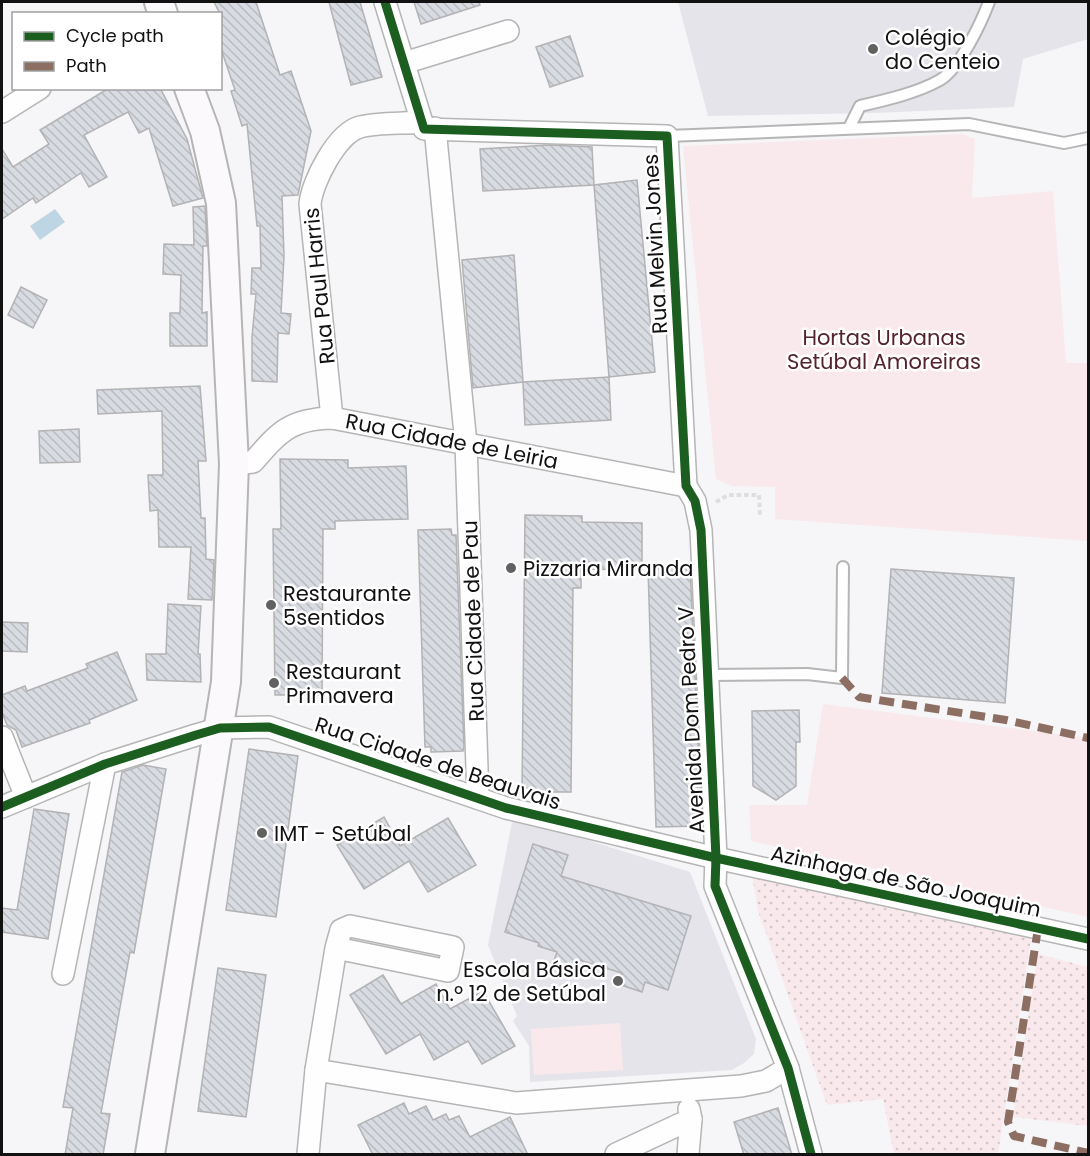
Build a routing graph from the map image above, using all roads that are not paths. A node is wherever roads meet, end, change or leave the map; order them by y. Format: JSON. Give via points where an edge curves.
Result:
{"nodes":[{"id":1,"x":385,"y":2,"type":"edge"},
{"id":2,"x":989,"y":2,"type":"edge"},
{"id":3,"x":508,"y":31,"type":"dead end"},
{"id":4,"x":404,"y":63,"type":"junction"},
{"id":5,"x":37,"y":90,"type":"edge"},
{"id":6,"x":190,"y":90,"type":"edge"},
{"id":7,"x":2,"y":112,"type":"edge"},
{"id":8,"x":427,"y":127,"type":"junction"},
{"id":9,"x":849,"y":128,"type":"junction"},
{"id":10,"x":667,"y":136,"type":"junction"},
{"id":11,"x":1089,"y":138,"type":"edge"},
{"id":12,"x":332,"y":418,"type":"junction"},
{"id":13,"x":466,"y":444,"type":"junction"},
{"id":14,"x":234,"y":464,"type":"junction"},
{"id":15,"x":686,"y":486,"type":"junction"},
{"id":16,"x":843,"y":567,"type":"dead end"},
{"id":17,"x":707,"y":675,"type":"junction"},
{"id":18,"x":220,"y":728,"type":"junction"},
{"id":19,"x":2,"y":736,"type":"edge"},
{"id":20,"x":105,"y":764,"type":"junction"},
{"id":21,"x":26,"y":798,"type":"junction"},
{"id":22,"x":478,"y":798,"type":"junction"},
{"id":23,"x":2,"y":807,"type":"edge"},
{"id":24,"x":716,"y":858,"type":"junction"},
{"id":25,"x":1089,"y":939,"type":"edge"},
{"id":26,"x":336,"y":948,"type":"junction"},
{"id":27,"x":63,"y":974,"type":"dead end"},
{"id":28,"x":788,"y":1068,"type":"junction"},
{"id":29,"x":316,"y":1070,"type":"junction"},
{"id":30,"x":686,"y":1091,"type":"junction"},
{"id":31,"x":691,"y":1119,"type":"junction"},
{"id":32,"x":150,"y":1155,"type":"edge"},
{"id":33,"x":309,"y":1155,"type":"edge"},
{"id":34,"x":616,"y":1155,"type":"edge"},
{"id":35,"x":688,"y":1155,"type":"edge"},
{"id":36,"x":811,"y":1155,"type":"edge"}],
"edges":[{"from":1,"to":4,"type":"street","name":"Rua Cidade de Pau"},
{"from":2,"to":9,"type":"lane","via":[[969,45],[941,79],[860,106]]},
{"from":3,"to":4,"type":"street"},
{"from":4,"to":8,"type":"street","name":"Rua Cidade de Pau"},
{"from":5,"to":7,"type":"street"},
{"from":6,"to":14,"type":"street","via":[[205,131],[221,202]]},
{"from":8,"to":10,"type":"street","name":"Rua Melvin Jones"},
{"from":8,"to":12,"type":"street","name":"Rua Paul Harris","via":[[355,129],[344,138],[312,189],[310,204]]},
{"from":8,"to":13,"type":"street","name":"Rua Cidade de Pau"},
{"from":9,"to":10,"type":"lane"},
{"from":9,"to":11,"type":"lane","via":[[969,124],[1064,143]]},
{"from":10,"to":15,"type":"street","name":"Rua Melvin Jones"},
{"from":12,"to":13,"type":"street","name":"Rua Cidade de Leiria"},
{"from":12,"to":14,"type":"street","name":"Rua Cidade de Leiria","via":[[310,418],[292,424],[276,435],[253,462]]},
{"from":13,"to":15,"type":"street","name":"Rua Cidade de Leiria"},
{"from":13,"to":22,"type":"street","name":"Rua Cidade de Pau"},
{"from":14,"to":18,"type":"street","via":[[226,682]]},
{"from":15,"to":17,"type":"street","name":"Avenida Dom Pedro V","via":[[699,516]]},
{"from":16,"to":17,"type":"lane","via":[[842,678],[807,674]]},
{"from":17,"to":24,"type":"street","name":"Avenida Dom Pedro V"},
{"from":18,"to":20,"type":"street","name":"Rua Cidade de Beauvais"},
{"from":18,"to":22,"type":"street","name":"Rua Cidade de Beauvais","via":[[269,727]]},
{"from":18,"to":32,"type":"street"},
{"from":19,"to":21,"type":"street"},
{"from":20,"to":21,"type":"street","name":"Rua Cidade de Beauvais"},
{"from":20,"to":27,"type":"street"},
{"from":21,"to":23,"type":"street","name":"Rua Cidade de Beauvais"},
{"from":22,"to":24,"type":"street","name":"Rua Cidade de Beauvais"},
{"from":24,"to":25,"type":"street","name":"Azinhaga de São Joaquim"},
{"from":24,"to":28,"type":"street","name":"Avenida Dom Pedro V","via":[[715,886]]},
{"from":26,"to":26,"type":"street","via":[[341,930],[350,926],[453,947],[448,971]]},
{"from":26,"to":29,"type":"street"},
{"from":28,"to":30,"type":"street","via":[[758,1083]]},
{"from":28,"to":36,"type":"street","name":"Avenida Dom Pedro V"},
{"from":29,"to":30,"type":"street","via":[[516,1103]]},
{"from":29,"to":33,"type":"street"},
{"from":30,"to":31,"type":"street"},
{"from":31,"to":34,"type":"street"},
{"from":31,"to":35,"type":"street"}]}
